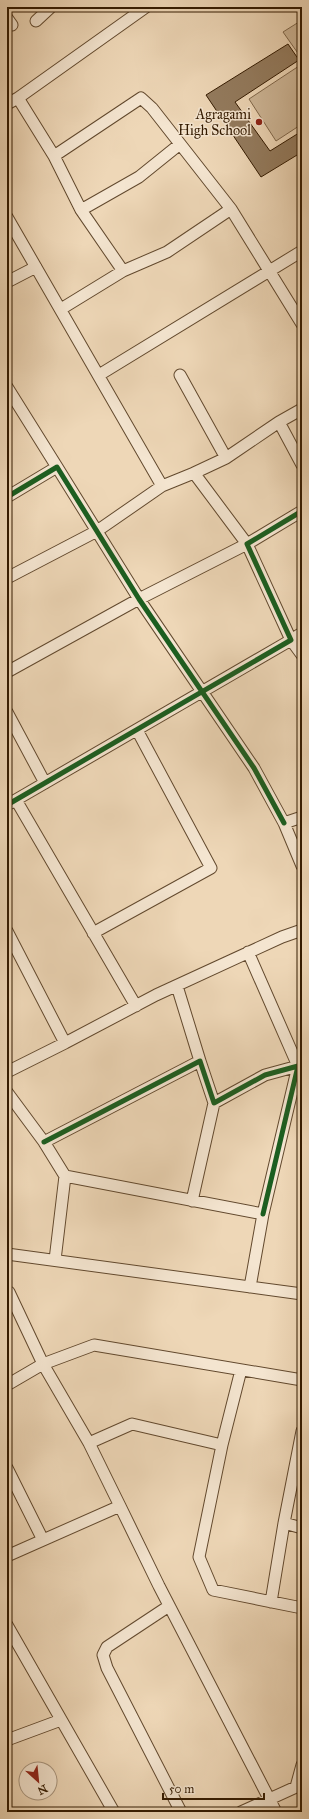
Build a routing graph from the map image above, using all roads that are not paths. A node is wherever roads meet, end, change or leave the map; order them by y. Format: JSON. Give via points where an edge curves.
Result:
{"nodes":[{"id":1,"x":51,"y":7,"type":"edge"},
{"id":2,"x":146,"y":7,"type":"edge"},
{"id":3,"x":36,"y":21,"type":"dead end"},
{"id":4,"x":18,"y":98,"type":"junction"},
{"id":5,"x":7,"y":104,"type":"edge"},
{"id":6,"x":180,"y":144,"type":"junction"},
{"id":7,"x":54,"y":156,"type":"junction"},
{"id":8,"x":231,"y":209,"type":"junction"},
{"id":9,"x":81,"y":210,"type":"junction"},
{"id":10,"x":7,"y":217,"type":"edge"},
{"id":11,"x":302,"y":251,"type":"edge"},
{"id":12,"x":36,"y":267,"type":"junction"},
{"id":13,"x":124,"y":271,"type":"junction"},
{"id":14,"x":270,"y":271,"type":"junction"},
{"id":15,"x":7,"y":282,"type":"edge"},
{"id":16,"x":61,"y":309,"type":"junction"},
{"id":17,"x":302,"y":324,"type":"edge"},
{"id":18,"x":98,"y":375,"type":"junction"},
{"id":19,"x":180,"y":375,"type":"dead end"},
{"id":20,"x":7,"y":387,"type":"edge"},
{"id":21,"x":302,"y":409,"type":"edge"},
{"id":22,"x":279,"y":422,"type":"junction"},
{"id":23,"x":226,"y":458,"type":"junction"},
{"id":24,"x":302,"y":465,"type":"edge"},
{"id":25,"x":57,"y":467,"type":"junction"},
{"id":26,"x":194,"y":473,"type":"junction"},
{"id":27,"x":162,"y":486,"type":"junction"},
{"id":28,"x":7,"y":497,"type":"edge"},
{"id":29,"x":302,"y":511,"type":"edge"},
{"id":30,"x":97,"y":531,"type":"junction"},
{"id":31,"x":247,"y":544,"type":"junction"},
{"id":32,"x":7,"y":578,"type":"edge"},
{"id":33,"x":139,"y":599,"type":"junction"},
{"id":34,"x":302,"y":633,"type":"edge"},
{"id":35,"x":291,"y":640,"type":"junction"},
{"id":36,"x":302,"y":655,"type":"edge"},
{"id":37,"x":7,"y":672,"type":"edge"},
{"id":38,"x":202,"y":692,"type":"junction"},
{"id":39,"x":7,"y":712,"type":"edge"},
{"id":40,"x":137,"y":730,"type":"junction"},
{"id":41,"x":45,"y":783,"type":"junction"},
{"id":42,"x":11,"y":802,"type":"edge"},
{"id":43,"x":302,"y":817,"type":"edge"},
{"id":44,"x":284,"y":823,"type":"junction"},
{"id":45,"x":302,"y":866,"type":"edge"},
{"id":46,"x":302,"y":930,"type":"edge"},
{"id":47,"x":7,"y":932,"type":"edge"},
{"id":48,"x":93,"y":933,"type":"junction"},
{"id":49,"x":248,"y":952,"type":"junction"},
{"id":50,"x":177,"y":986,"type":"junction"},
{"id":51,"x":136,"y":1006,"type":"junction"},
{"id":52,"x":65,"y":1043,"type":"junction"},
{"id":53,"x":200,"y":1061,"type":"junction"},
{"id":54,"x":300,"y":1065,"type":"edge"},
{"id":55,"x":7,"y":1072,"type":"edge"},
{"id":56,"x":7,"y":1092,"type":"edge"},
{"id":57,"x":214,"y":1103,"type":"junction"},
{"id":58,"x":44,"y":1142,"type":"junction"},
{"id":59,"x":65,"y":1176,"type":"junction"},
{"id":60,"x":192,"y":1201,"type":"junction"},
{"id":61,"x":263,"y":1214,"type":"junction"},
{"id":62,"x":7,"y":1254,"type":"edge"},
{"id":63,"x":55,"y":1260,"type":"junction"},
{"id":64,"x":250,"y":1287,"type":"junction"},
{"id":65,"x":8,"y":1292,"type":"edge"},
{"id":66,"x":302,"y":1294,"type":"edge"},
{"id":67,"x":43,"y":1364,"type":"junction"},
{"id":68,"x":241,"y":1370,"type":"junction"},
{"id":69,"x":302,"y":1380,"type":"edge"},
{"id":70,"x":7,"y":1386,"type":"edge"},
{"id":71,"x":302,"y":1431,"type":"edge"},
{"id":72,"x":89,"y":1443,"type":"junction"},
{"id":73,"x":222,"y":1445,"type":"junction"},
{"id":74,"x":300,"y":1452,"type":"edge"},
{"id":75,"x":7,"y":1468,"type":"edge"},
{"id":76,"x":120,"y":1506,"type":"junction"},
{"id":77,"x":284,"y":1523,"type":"junction"},
{"id":78,"x":302,"y":1528,"type":"edge"},
{"id":79,"x":43,"y":1540,"type":"junction"},
{"id":80,"x":7,"y":1556,"type":"edge"},
{"id":81,"x":271,"y":1602,"type":"junction"},
{"id":82,"x":170,"y":1606,"type":"junction"},
{"id":83,"x":302,"y":1608,"type":"edge"},
{"id":84,"x":7,"y":1625,"type":"edge"},
{"id":85,"x":11,"y":1644,"type":"edge"},
{"id":86,"x":61,"y":1720,"type":"junction"},
{"id":87,"x":7,"y":1740,"type":"edge"},
{"id":88,"x":302,"y":1765,"type":"edge"},
{"id":89,"x":270,"y":1799,"type":"junction"},
{"id":90,"x":114,"y":1812,"type":"edge"},
{"id":91,"x":181,"y":1812,"type":"edge"},
{"id":92,"x":241,"y":1812,"type":"edge"},
{"id":93,"x":276,"y":1812,"type":"edge"}],
"edges":[{"from":1,"to":3,"type":"street"},
{"from":2,"to":4,"type":"street"},
{"from":4,"to":5,"type":"street"},
{"from":4,"to":7,"type":"street"},
{"from":6,"to":7,"type":"street","via":[[141,98]]},
{"from":6,"to":8,"type":"street"},
{"from":6,"to":9,"type":"street","via":[[139,177]]},
{"from":7,"to":9,"type":"street"},
{"from":8,"to":13,"type":"street","via":[[166,252]]},
{"from":8,"to":14,"type":"street"},
{"from":9,"to":13,"type":"street"},
{"from":10,"to":12,"type":"street"},
{"from":11,"to":14,"type":"street"},
{"from":12,"to":15,"type":"street"},
{"from":12,"to":16,"type":"street"},
{"from":13,"to":16,"type":"street"},
{"from":14,"to":17,"type":"street"},
{"from":14,"to":18,"type":"street"},
{"from":16,"to":18,"type":"street"},
{"from":18,"to":27,"type":"street"},
{"from":19,"to":23,"type":"street"},
{"from":20,"to":25,"type":"street"},
{"from":21,"to":22,"type":"street"},
{"from":22,"to":23,"type":"street"},
{"from":22,"to":24,"type":"street"},
{"from":23,"to":26,"type":"street"},
{"from":25,"to":28,"type":"street"},
{"from":25,"to":30,"type":"street"},
{"from":26,"to":27,"type":"street"},
{"from":26,"to":31,"type":"street"},
{"from":27,"to":30,"type":"street"},
{"from":29,"to":31,"type":"street"},
{"from":30,"to":32,"type":"street"},
{"from":30,"to":33,"type":"street"},
{"from":31,"to":33,"type":"street"},
{"from":31,"to":35,"type":"street"},
{"from":33,"to":37,"type":"street"},
{"from":33,"to":38,"type":"street"},
{"from":34,"to":35,"type":"street"},
{"from":35,"to":36,"type":"street"},
{"from":35,"to":38,"type":"street"},
{"from":38,"to":40,"type":"street"},
{"from":38,"to":44,"type":"street","via":[[254,768]]},
{"from":39,"to":41,"type":"street"},
{"from":40,"to":41,"type":"street"},
{"from":40,"to":48,"type":"street","via":[[211,868]]},
{"from":41,"to":42,"type":"street"},
{"from":42,"to":48,"type":"street"},
{"from":43,"to":44,"type":"street"},
{"from":44,"to":45,"type":"street"},
{"from":46,"to":49,"type":"street"},
{"from":47,"to":52,"type":"street"},
{"from":48,"to":51,"type":"street"},
{"from":49,"to":50,"type":"street"},
{"from":49,"to":54,"type":"street"},
{"from":50,"to":51,"type":"street"},
{"from":50,"to":53,"type":"street"},
{"from":51,"to":52,"type":"street"},
{"from":52,"to":55,"type":"street"},
{"from":53,"to":57,"type":"street"},
{"from":53,"to":58,"type":"street"},
{"from":54,"to":57,"type":"street","via":[[265,1075]]},
{"from":54,"to":61,"type":"street"},
{"from":56,"to":58,"type":"street"},
{"from":57,"to":60,"type":"street"},
{"from":58,"to":59,"type":"street"},
{"from":59,"to":60,"type":"street"},
{"from":59,"to":63,"type":"street"},
{"from":60,"to":61,"type":"street"},
{"from":61,"to":64,"type":"street"},
{"from":62,"to":63,"type":"street"},
{"from":63,"to":64,"type":"street"},
{"from":64,"to":66,"type":"street"},
{"from":65,"to":67,"type":"street"},
{"from":67,"to":68,"type":"street","via":[[94,1345]]},
{"from":67,"to":70,"type":"street"},
{"from":67,"to":72,"type":"street"},
{"from":68,"to":69,"type":"street"},
{"from":68,"to":73,"type":"street"},
{"from":71,"to":74,"type":"street"},
{"from":72,"to":73,"type":"street","via":[[132,1424]]},
{"from":72,"to":76,"type":"street"},
{"from":73,"to":81,"type":"street","via":[[198,1556],[213,1590]]},
{"from":74,"to":77,"type":"street"},
{"from":75,"to":79,"type":"street"},
{"from":76,"to":79,"type":"street"},
{"from":76,"to":82,"type":"street"},
{"from":77,"to":78,"type":"street"},
{"from":77,"to":81,"type":"street"},
{"from":79,"to":80,"type":"street"},
{"from":81,"to":83,"type":"street"},
{"from":82,"to":89,"type":"street"},
{"from":82,"to":91,"type":"street","via":[[106,1647],[103,1655],[106,1668]]},
{"from":84,"to":85,"type":"street"},
{"from":85,"to":86,"type":"street"},
{"from":86,"to":87,"type":"street"},
{"from":86,"to":90,"type":"street"},
{"from":88,"to":89,"type":"street","via":[[296,1787]]},
{"from":89,"to":92,"type":"street"},
{"from":89,"to":93,"type":"street"}]}
